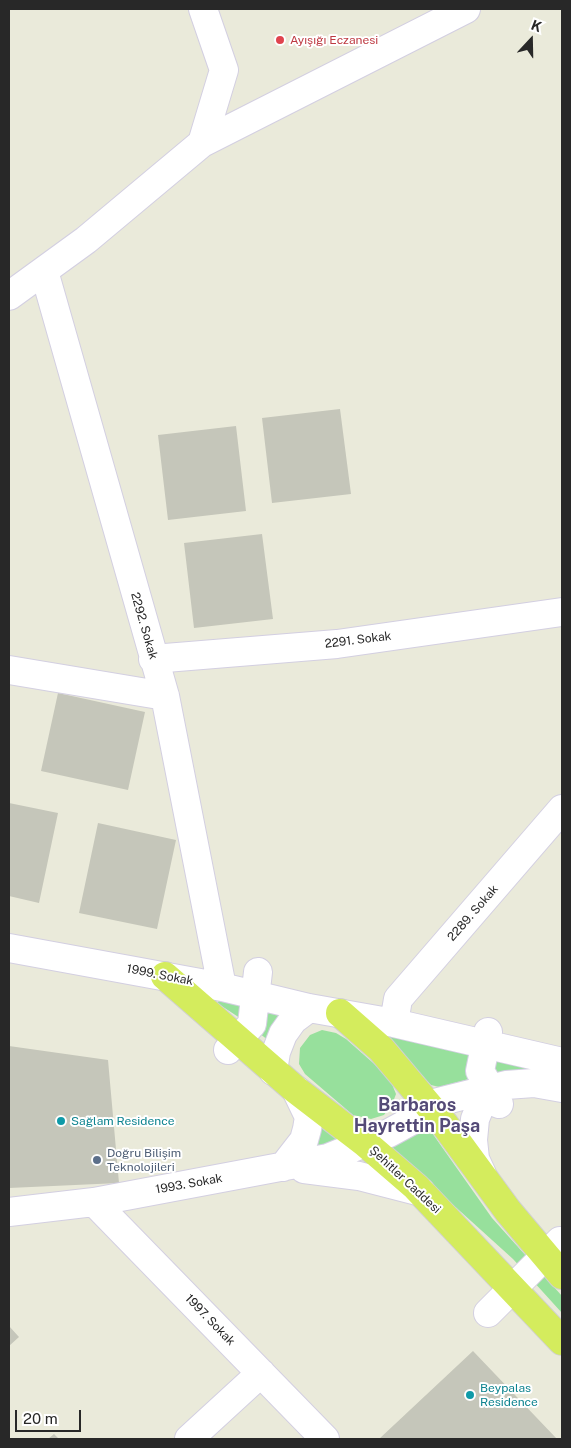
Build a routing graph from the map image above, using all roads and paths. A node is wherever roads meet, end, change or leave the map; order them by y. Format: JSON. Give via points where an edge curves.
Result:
{"nodes":[{"id":1,"x":203,"y":9,"type":"edge"},
{"id":2,"x":466,"y":9,"type":"edge"},
{"id":3,"x":202,"y":143,"type":"junction"},
{"id":4,"x":44,"y":271,"type":"junction"},
{"id":5,"x":9,"y":296,"type":"edge"},
{"id":6,"x":562,"y":612,"type":"edge"},
{"id":7,"x":153,"y":659,"type":"junction"},
{"id":8,"x":9,"y":670,"type":"edge"},
{"id":9,"x":165,"y":696,"type":"junction"},
{"id":10,"x":561,"y":812,"type":"edge"},
{"id":11,"x":9,"y":948,"type":"edge"},
{"id":12,"x":165,"y":976,"type":"junction"},
{"id":13,"x":257,"y":983,"type":"junction"},
{"id":14,"x":222,"y":987,"type":"junction"},
{"id":15,"x":309,"y":1008,"type":"junction"},
{"id":16,"x":340,"y":1013,"type":"junction"},
{"id":17,"x":394,"y":1023,"type":"junction"},
{"id":18,"x":487,"y":1038,"type":"junction"},
{"id":19,"x":233,"y":1045,"type":"junction"},
{"id":20,"x":562,"y":1062,"type":"edge"},
{"id":21,"x":273,"y":1071,"type":"junction"},
{"id":22,"x":562,"y":1088,"type":"edge"},
{"id":23,"x":296,"y":1090,"type":"junction"},
{"id":24,"x":492,"y":1095,"type":"junction"},
{"id":25,"x":426,"y":1105,"type":"junction"},
{"id":26,"x":365,"y":1143,"type":"junction"},
{"id":27,"x":301,"y":1162,"type":"junction"},
{"id":28,"x":482,"y":1176,"type":"junction"},
{"id":29,"x":421,"y":1192,"type":"junction"},
{"id":30,"x":94,"y":1202,"type":"junction"},
{"id":31,"x":9,"y":1212,"type":"edge"},
{"id":32,"x":556,"y":1257,"type":"edge"},
{"id":33,"x":512,"y":1288,"type":"junction"},
{"id":34,"x":488,"y":1313,"type":"dead end"},
{"id":35,"x":562,"y":1342,"type":"edge"},
{"id":36,"x":261,"y":1373,"type":"junction"},
{"id":37,"x":189,"y":1439,"type":"edge"},
{"id":38,"x":325,"y":1439,"type":"edge"}],
"edges":[{"from":1,"to":3,"type":"street","via":[[224,70]]},
{"from":2,"to":3,"type":"street"},
{"from":3,"to":4,"type":"street"},
{"from":4,"to":5,"type":"street"},
{"from":4,"to":7,"type":"street","name":"2292. Sokak"},
{"from":6,"to":7,"type":"street","name":"2291. Sokak","via":[[337,644]]},
{"from":7,"to":9,"type":"street","name":"2292. Sokak"},
{"from":8,"to":9,"type":"street"},
{"from":9,"to":14,"type":"street","name":"2292. Sokak"},
{"from":10,"to":17,"type":"street","name":"2289. Sokak","via":[[398,999]]},
{"from":11,"to":12,"type":"street","name":"1999. Sokak"},
{"from":12,"to":14,"type":"street","name":"1999. Sokak"},
{"from":12,"to":19,"type":"main road","name":"Şehitler Caddesi"},
{"from":13,"to":14,"type":"street","name":"1999. Sokak"},
{"from":13,"to":15,"type":"street","name":"1999. Sokak"},
{"from":13,"to":19,"type":"street","via":[[252,1024]]},
{"from":15,"to":16,"type":"street"},
{"from":15,"to":21,"type":"street","via":[[293,1020],[283,1034]]},
{"from":16,"to":17,"type":"street"},
{"from":16,"to":25,"type":"main road","via":[[381,1049]]},
{"from":17,"to":18,"type":"street"},
{"from":18,"to":20,"type":"street"},
{"from":18,"to":24,"type":"street","via":[[480,1071]]},
{"from":19,"to":21,"type":"main road","name":"Şehitler Caddesi"},
{"from":21,"to":23,"type":"main road","name":"Şehitler Caddesi"},
{"from":22,"to":24,"type":"street","via":[[534,1083]]},
{"from":23,"to":26,"type":"main road","name":"Şehitler Caddesi"},
{"from":23,"to":27,"type":"street","via":[[308,1117]]},
{"from":24,"to":25,"type":"street"},
{"from":24,"to":28,"type":"street","via":[[475,1119],[475,1159]]},
{"from":25,"to":26,"type":"street","name":"1993. Sokak","via":[[410,1121]]},
{"from":25,"to":28,"type":"main road"},
{"from":26,"to":27,"type":"street","name":"1993. Sokak","via":[[328,1158]]},
{"from":26,"to":29,"type":"main road","name":"Şehitler Caddesi"},
{"from":27,"to":29,"type":"street"},
{"from":27,"to":30,"type":"street","name":"1993. Sokak"},
{"from":28,"to":32,"type":"main road","via":[[508,1211]]},
{"from":29,"to":33,"type":"main road","name":"Şehitler Caddesi"},
{"from":30,"to":31,"type":"street","name":"1993. Sokak"},
{"from":30,"to":36,"type":"street","name":"1997. Sokak"},
{"from":32,"to":33,"type":"street"},
{"from":33,"to":34,"type":"street"},
{"from":33,"to":35,"type":"main road","name":"Şehitler Caddesi"},
{"from":36,"to":37,"type":"street"},
{"from":36,"to":38,"type":"street","name":"1997. Sokak"}]}
